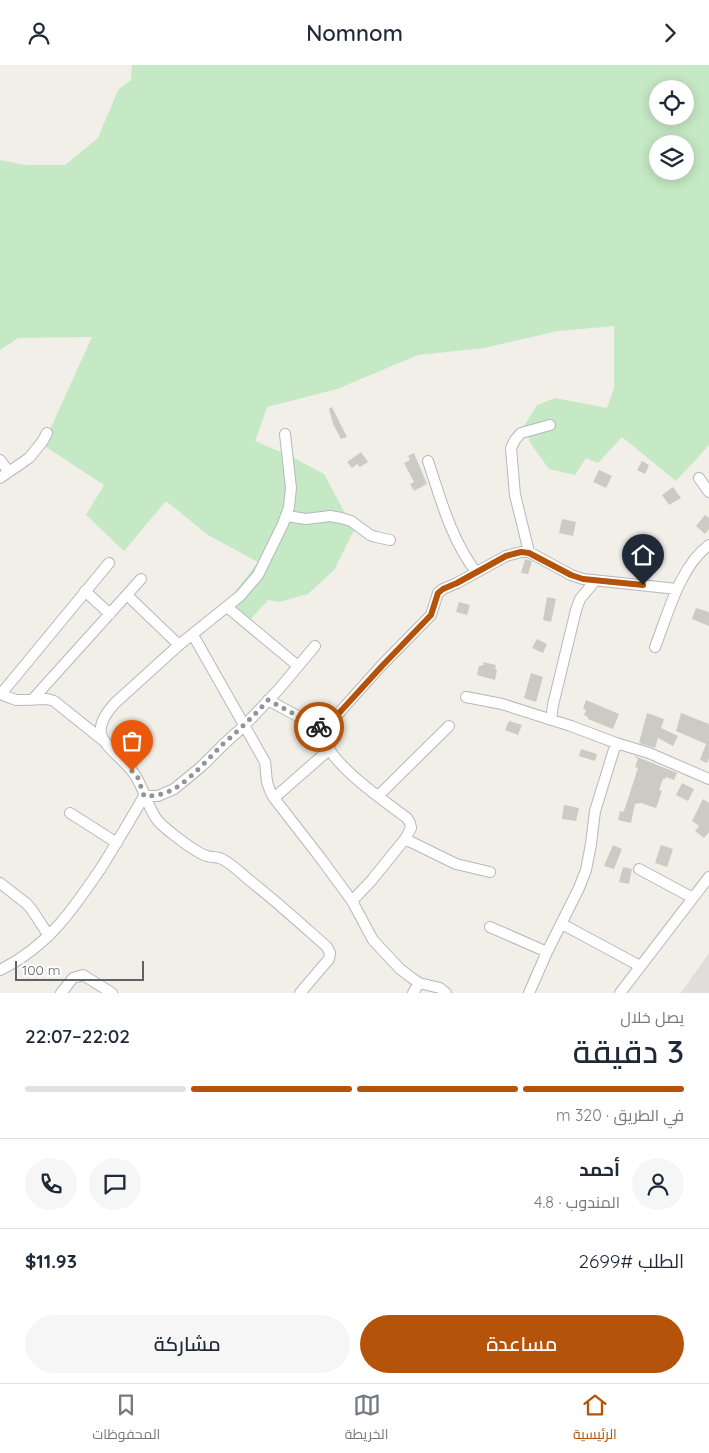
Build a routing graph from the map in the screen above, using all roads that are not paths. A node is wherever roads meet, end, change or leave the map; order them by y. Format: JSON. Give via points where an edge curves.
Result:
{"nodes":[{"id":1,"x":550,"y":425,"type":"dead end"},
{"id":2,"x":47,"y":433,"type":"dead end"},
{"id":3,"x":285,"y":434,"type":"dead end"},
{"id":4,"x":0,"y":460,"type":"edge"},
{"id":5,"x":428,"y":461,"type":"dead end"},
{"id":6,"x":9,"y":471,"type":"junction"},
{"id":7,"x":0,"y":478,"type":"edge"},
{"id":8,"x":699,"y":479,"type":"dead end"},
{"id":9,"x":709,"y":492,"type":"edge"},
{"id":10,"x":287,"y":516,"type":"junction"},
{"id":11,"x":390,"y":539,"type":"dead end"},
{"id":12,"x":709,"y":545,"type":"edge"},
{"id":13,"x":529,"y":553,"type":"junction"},
{"id":14,"x":109,"y":563,"type":"dead end"},
{"id":15,"x":476,"y":572,"type":"junction"},
{"id":16,"x":140,"y":579,"type":"dead end"},
{"id":17,"x":595,"y":581,"type":"junction"},
{"id":18,"x":677,"y":589,"type":"junction"},
{"id":19,"x":86,"y":591,"type":"junction"},
{"id":20,"x":127,"y":595,"type":"junction"},
{"id":21,"x":227,"y":607,"type":"junction"},
{"id":22,"x":110,"y":614,"type":"junction"},
{"id":23,"x":193,"y":635,"type":"junction"},
{"id":24,"x":179,"y":645,"type":"junction"},
{"id":25,"x":315,"y":646,"type":"dead end"},
{"id":26,"x":655,"y":647,"type":"dead end"},
{"id":27,"x":298,"y":666,"type":"junction"},
{"id":28,"x":0,"y":694,"type":"edge"},
{"id":29,"x":466,"y":697,"type":"dead end"},
{"id":30,"x":32,"y":700,"type":"junction"},
{"id":31,"x":268,"y":700,"type":"junction"},
{"id":32,"x":551,"y":719,"type":"junction"},
{"id":33,"x":245,"y":725,"type":"junction"},
{"id":34,"x":449,"y":726,"type":"dead end"},
{"id":35,"x":325,"y":731,"type":"junction"},
{"id":36,"x":104,"y":741,"type":"junction"},
{"id":37,"x":616,"y":743,"type":"junction"},
{"id":38,"x":330,"y":749,"type":"junction"},
{"id":39,"x":709,"y":779,"type":"edge"},
{"id":40,"x":144,"y":796,"type":"junction"},
{"id":41,"x":378,"y":796,"type":"junction"},
{"id":42,"x":274,"y":798,"type":"junction"},
{"id":43,"x":70,"y":813,"type":"dead end"},
{"id":44,"x":405,"y":839,"type":"junction"},
{"id":45,"x":117,"y":843,"type":"junction"},
{"id":46,"x":639,"y":869,"type":"dead end"},
{"id":47,"x":490,"y":873,"type":"dead end"},
{"id":48,"x":709,"y":877,"type":"edge"},
{"id":49,"x":0,"y":883,"type":"edge"},
{"id":50,"x":693,"y":897,"type":"junction"},
{"id":51,"x":352,"y":901,"type":"junction"},
{"id":52,"x":562,"y":924,"type":"junction"},
{"id":53,"x":490,"y":927,"type":"dead end"},
{"id":54,"x":49,"y":936,"type":"junction"},
{"id":55,"x":547,"y":952,"type":"junction"},
{"id":56,"x":640,"y":966,"type":"junction"},
{"id":57,"x":0,"y":970,"type":"edge"},
{"id":58,"x":420,"y":983,"type":"junction"},
{"id":59,"x":61,"y":993,"type":"edge"},
{"id":60,"x":112,"y":993,"type":"edge"},
{"id":61,"x":300,"y":993,"type":"edge"},
{"id":62,"x":413,"y":993,"type":"edge"},
{"id":63,"x":446,"y":993,"type":"edge"},
{"id":64,"x":530,"y":993,"type":"edge"},
{"id":65,"x":620,"y":993,"type":"edge"}],
"edges":[{"from":1,"to":13,"type":"street","via":[[521,433],[511,448],[514,495]]},
{"from":2,"to":6,"type":"street","via":[[35,451]]},
{"from":3,"to":10,"type":"street","via":[[291,488]]},
{"from":4,"to":6,"type":"street"},
{"from":5,"to":15,"type":"street","via":[[454,537]]},
{"from":6,"to":7,"type":"street"},
{"from":8,"to":9,"type":"street"},
{"from":10,"to":11,"type":"street","via":[[306,519],[341,517],[370,535]]},
{"from":10,"to":21,"type":"street","via":[[258,575],[247,590]]},
{"from":12,"to":18,"type":"street","via":[[692,561]]},
{"from":13,"to":15,"type":"street","via":[[506,556]]},
{"from":13,"to":17,"type":"street","via":[[571,575]]},
{"from":14,"to":19,"type":"street"},
{"from":15,"to":35,"type":"street","via":[[438,593],[431,615]]},
{"from":16,"to":20,"type":"street"},
{"from":17,"to":18,"type":"street"},
{"from":17,"to":32,"type":"street","via":[[580,599],[576,610]]},
{"from":18,"to":26,"type":"street"},
{"from":19,"to":22,"type":"street"},
{"from":19,"to":28,"type":"street"},
{"from":20,"to":22,"type":"street"},
{"from":20,"to":24,"type":"street"},
{"from":21,"to":23,"type":"street"},
{"from":21,"to":27,"type":"street"},
{"from":22,"to":30,"type":"street"},
{"from":23,"to":24,"type":"street"},
{"from":23,"to":33,"type":"street"},
{"from":24,"to":36,"type":"street","via":[[108,710],[101,725]]},
{"from":25,"to":27,"type":"street"},
{"from":27,"to":31,"type":"street"},
{"from":28,"to":30,"type":"street","via":[[16,700]]},
{"from":29,"to":32,"type":"street"},
{"from":30,"to":36,"type":"street","via":[[54,701]]},
{"from":31,"to":33,"type":"street"},
{"from":31,"to":35,"type":"street"},
{"from":32,"to":37,"type":"street"},
{"from":33,"to":40,"type":"street","via":[[174,789],[158,796]]},
{"from":33,"to":42,"type":"street","via":[[265,762],[267,784]]},
{"from":34,"to":41,"type":"street"},
{"from":35,"to":38,"type":"street"},
{"from":36,"to":40,"type":"street","via":[[138,778]]},
{"from":37,"to":39,"type":"street","via":[[650,753]]},
{"from":37,"to":52,"type":"street","via":[[595,811],[586,870]]},
{"from":38,"to":41,"type":"street","via":[[344,767]]},
{"from":38,"to":42,"type":"street"},
{"from":40,"to":45,"type":"street"},
{"from":40,"to":61,"type":"street","via":[[158,821],[169,831],[203,855],[223,859],[327,947],[329,959]]},
{"from":41,"to":44,"type":"street","via":[[407,818],[411,828]]},
{"from":42,"to":51,"type":"street"},
{"from":43,"to":45,"type":"street"},
{"from":44,"to":47,"type":"street","via":[[456,864]]},
{"from":44,"to":51,"type":"street"},
{"from":45,"to":54,"type":"street","via":[[73,909]]},
{"from":46,"to":50,"type":"street"},
{"from":48,"to":50,"type":"street"},
{"from":49,"to":54,"type":"street","via":[[32,909]]},
{"from":50,"to":56,"type":"street"},
{"from":51,"to":58,"type":"street","via":[[373,940],[400,969]]},
{"from":52,"to":55,"type":"street"},
{"from":52,"to":56,"type":"street"},
{"from":53,"to":55,"type":"street"},
{"from":54,"to":57,"type":"street"},
{"from":55,"to":64,"type":"street"},
{"from":56,"to":65,"type":"street"},
{"from":58,"to":62,"type":"street"},
{"from":58,"to":63,"type":"street","via":[[440,988]]},
{"from":59,"to":60,"type":"street","via":[[73,978],[82,975]]}]}
